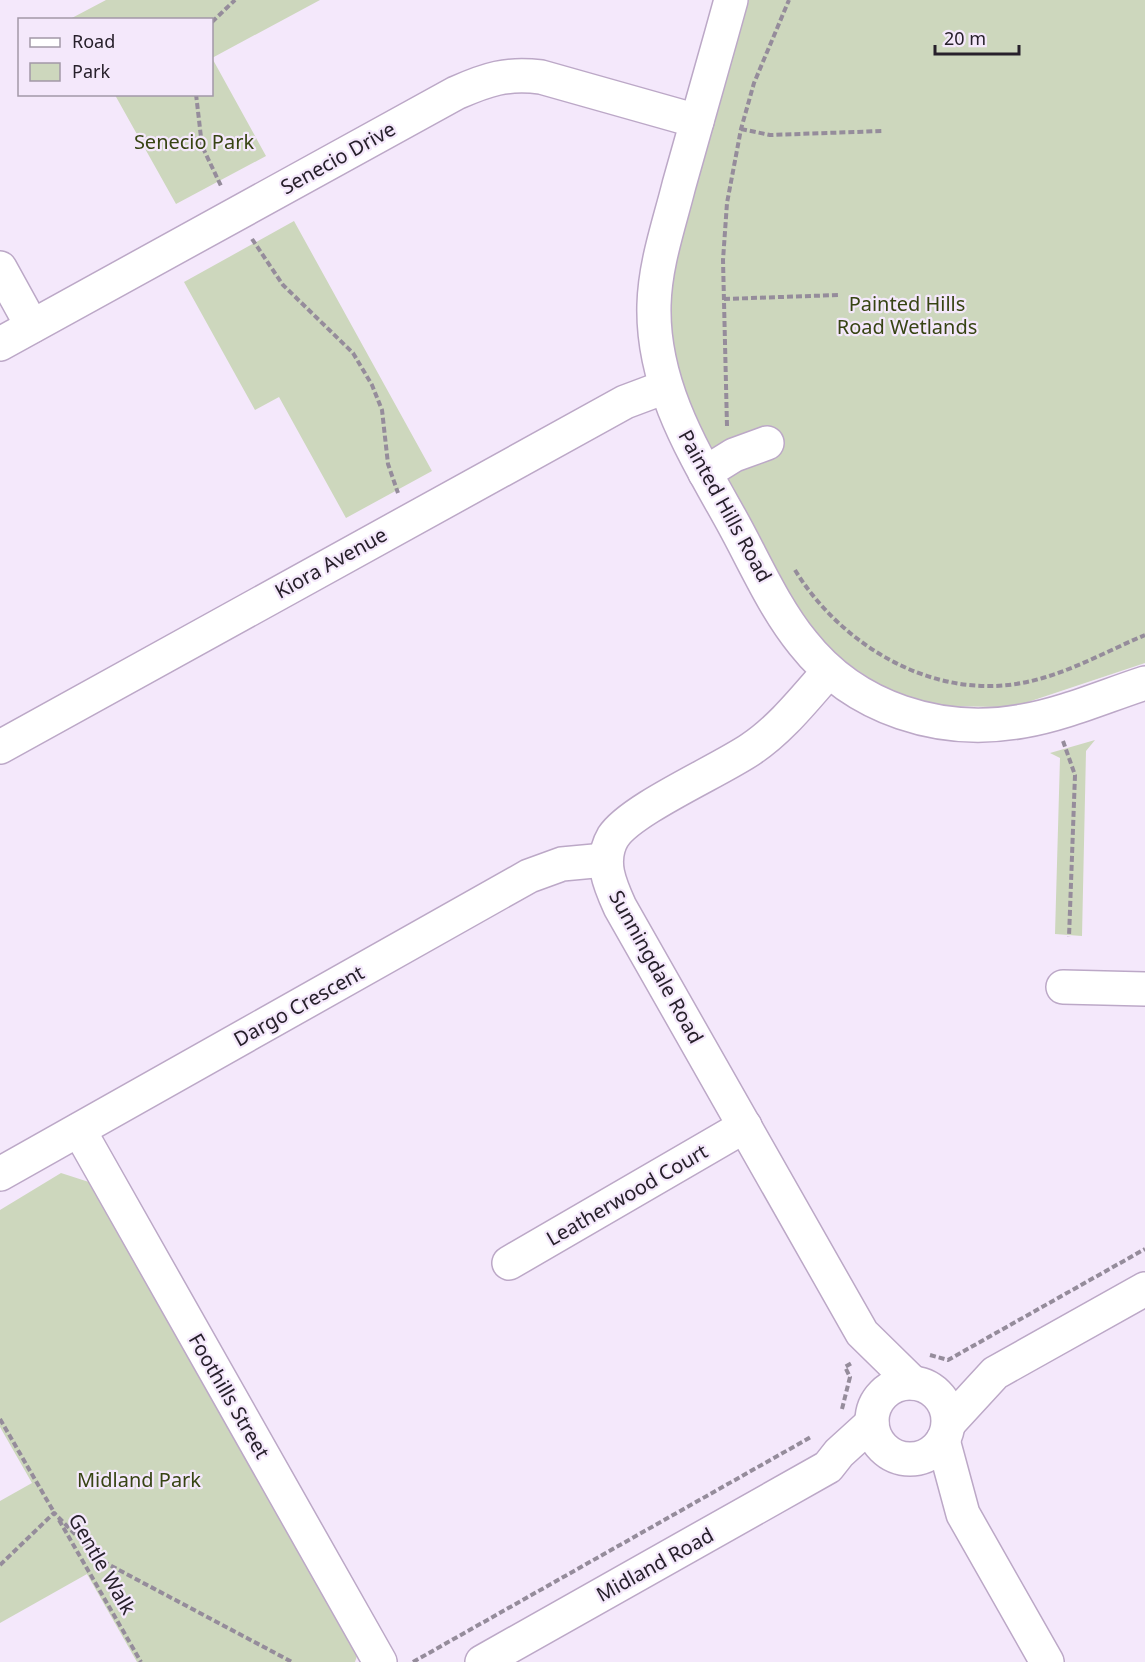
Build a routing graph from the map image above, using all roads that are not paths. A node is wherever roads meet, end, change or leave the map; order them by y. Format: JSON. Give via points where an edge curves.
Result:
{"nodes":[{"id":1,"x":731,"y":0,"type":"edge"},
{"id":2,"x":697,"y":121,"type":"junction"},
{"id":3,"x":0,"y":268,"type":"edge"},
{"id":4,"x":32,"y":327,"type":"junction"},
{"id":5,"x":0,"y":344,"type":"edge"},
{"id":6,"x":665,"y":387,"type":"junction"},
{"id":7,"x":767,"y":443,"type":"dead end"},
{"id":8,"x":705,"y":473,"type":"junction"},
{"id":9,"x":829,"y":671,"type":"junction"},
{"id":10,"x":1145,"y":683,"type":"edge"},
{"id":11,"x":0,"y":747,"type":"edge"},
{"id":12,"x":606,"y":860,"type":"junction"},
{"id":13,"x":1063,"y":987,"type":"dead end"},
{"id":14,"x":1145,"y":989,"type":"edge"},
{"id":15,"x":745,"y":1126,"type":"junction"},
{"id":16,"x":79,"y":1130,"type":"junction"},
{"id":17,"x":0,"y":1174,"type":"edge"},
{"id":18,"x":509,"y":1263,"type":"dead end"},
{"id":19,"x":1145,"y":1288,"type":"edge"},
{"id":20,"x":863,"y":1344,"type":"junction"},
{"id":21,"x":995,"y":1373,"type":"junction"},
{"id":22,"x":921,"y":1374,"type":"junction"},
{"id":23,"x":873,"y":1417,"type":"junction"},
{"id":24,"x":946,"y":1431,"type":"junction"},
{"id":25,"x":898,"y":1456,"type":"junction"},
{"id":26,"x":828,"y":1467,"type":"junction"},
{"id":27,"x":963,"y":1514,"type":"junction"},
{"id":28,"x":380,"y":1662,"type":"edge"},
{"id":29,"x":482,"y":1662,"type":"edge"},
{"id":30,"x":1047,"y":1662,"type":"edge"}],
"edges":[{"from":1,"to":2,"type":"street","name":"Painted Hills Road"},
{"from":2,"to":4,"type":"street","name":"Senecio Drive","via":[[541,77],[501,76],[456,93]]},
{"from":2,"to":6,"type":"street","name":"Painted Hills Road","via":[[656,277],[654,336]]},
{"from":3,"to":4,"type":"street"},
{"from":4,"to":5,"type":"street","name":"Senecio Drive"},
{"from":6,"to":8,"type":"street","name":"Painted Hills Road"},
{"from":6,"to":11,"type":"street","name":"Kiora Avenue","via":[[625,402]]},
{"from":7,"to":8,"type":"street","via":[[734,455]]},
{"from":8,"to":9,"type":"street","name":"Painted Hills Road","via":[[789,623]]},
{"from":9,"to":10,"type":"street","name":"Painted Hills Road","via":[[884,706],[934,722],[966,726],[997,726],[1054,713]]},
{"from":9,"to":12,"type":"street","via":[[753,748],[622,826],[612,838]]},
{"from":12,"to":15,"type":"street","name":"Sunningdale Road","via":[[611,887],[621,907]]},
{"from":12,"to":16,"type":"street","name":"Dargo Crescent","via":[[562,864],[529,876]]},
{"from":13,"to":14,"type":"street"},
{"from":15,"to":18,"type":"street","name":"Leatherwood Court"},
{"from":15,"to":20,"type":"street","name":"Sunningdale Road"},
{"from":16,"to":17,"type":"street","name":"Dargo Crescent"},
{"from":16,"to":28,"type":"street","name":"Foothills Street"},
{"from":19,"to":21,"type":"street"},
{"from":20,"to":22,"type":"street","name":"Sunningdale Road"},
{"from":20,"to":23,"type":"street","name":"Sunningdale Road"},
{"from":21,"to":22,"type":"street"},
{"from":21,"to":24,"type":"street"},
{"from":22,"to":23,"type":"street","via":[[879,1398]]},
{"from":22,"to":24,"type":"street","via":[[943,1401]]},
{"from":23,"to":25,"type":"street","via":[[880,1445]]},
{"from":23,"to":26,"type":"street","name":"Midland Road"},
{"from":24,"to":25,"type":"street","via":[[928,1455]]},
{"from":24,"to":27,"type":"street"},
{"from":25,"to":26,"type":"street","name":"Midland Road"},
{"from":25,"to":27,"type":"street"},
{"from":26,"to":29,"type":"street","name":"Midland Road"},
{"from":27,"to":30,"type":"street"}]}
